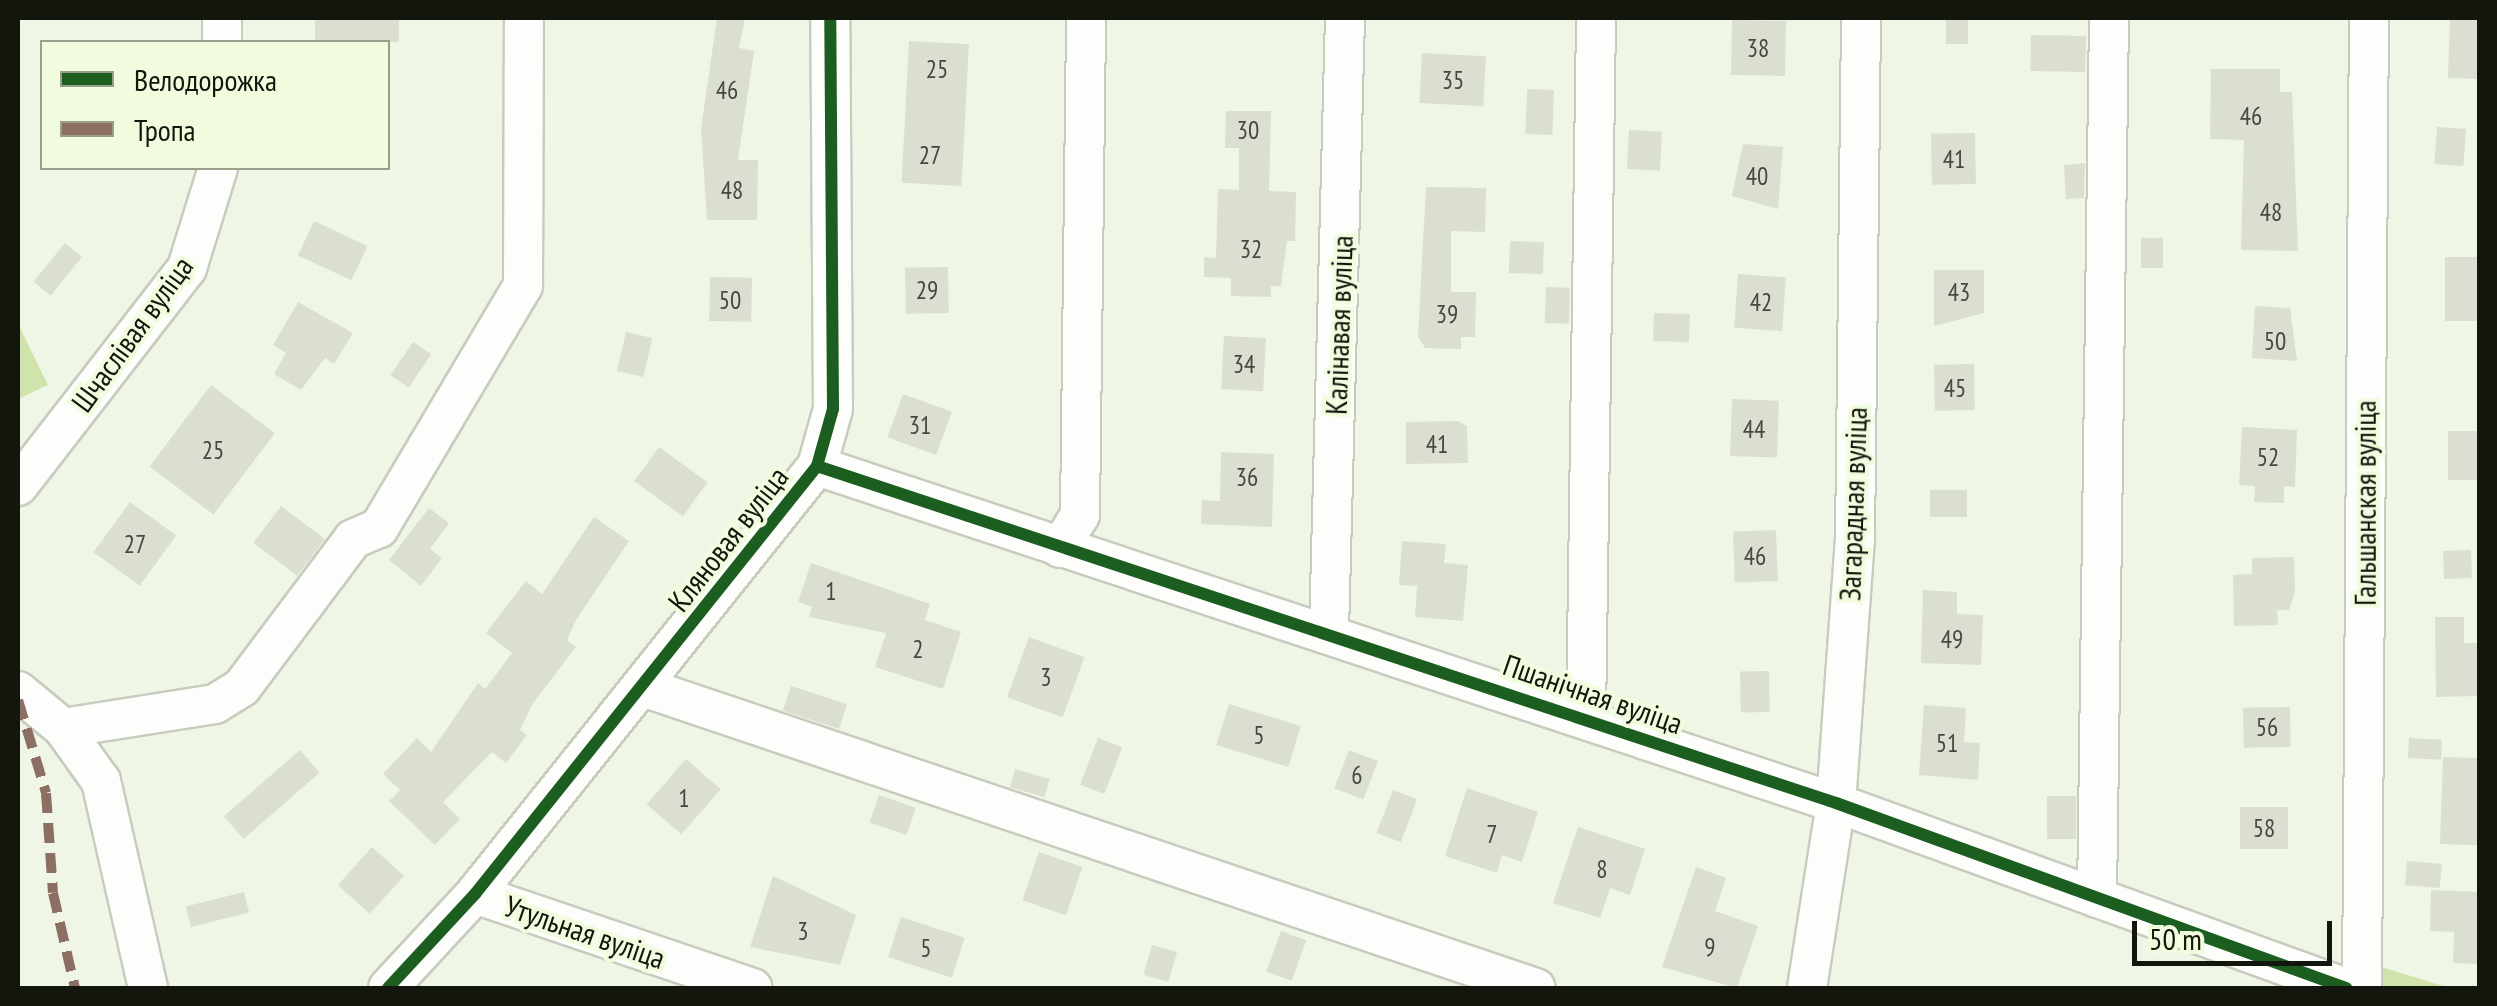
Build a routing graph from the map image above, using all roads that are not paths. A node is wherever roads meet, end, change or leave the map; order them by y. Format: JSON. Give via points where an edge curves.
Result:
{"nodes":[{"id":1,"x":524,"y":18,"type":"edge"},
{"id":2,"x":830,"y":18,"type":"edge"},
{"id":3,"x":1086,"y":18,"type":"edge"},
{"id":4,"x":1345,"y":18,"type":"edge"},
{"id":5,"x":1596,"y":18,"type":"edge"},
{"id":6,"x":1861,"y":18,"type":"edge"},
{"id":7,"x":2109,"y":18,"type":"edge"},
{"id":8,"x":2369,"y":18,"type":"edge"},
{"id":9,"x":217,"y":170,"type":"edge"},
{"id":10,"x":817,"y":466,"type":"junction"},
{"id":11,"x":18,"y":486,"type":"edge"},
{"id":12,"x":1060,"y":548,"type":"junction"},
{"id":13,"x":1329,"y":632,"type":"junction"},
{"id":14,"x":643,"y":687,"type":"junction"},
{"id":15,"x":18,"y":691,"type":"edge"},
{"id":16,"x":1586,"y":718,"type":"junction"},
{"id":17,"x":63,"y":728,"type":"junction"},
{"id":18,"x":1836,"y":803,"type":"junction"},
{"id":19,"x":475,"y":894,"type":"junction"},
{"id":20,"x":2097,"y":898,"type":"junction"},
{"id":21,"x":148,"y":988,"type":"edge"},
{"id":22,"x":388,"y":988,"type":"edge"},
{"id":23,"x":752,"y":988,"type":"edge"},
{"id":24,"x":1536,"y":988,"type":"edge"},
{"id":25,"x":1808,"y":988,"type":"edge"},
{"id":26,"x":2346,"y":988,"type":"edge"},
{"id":27,"x":2362,"y":988,"type":"edge"}],
"edges":[{"from":1,"to":17,"type":"street","via":[[523,285],[379,528],[354,539],[242,687],[215,704]]},
{"from":2,"to":10,"type":"street","name":"Кляновая вуліца","via":[[833,409]]},
{"from":3,"to":12,"type":"street","via":[[1080,516]]},
{"from":4,"to":13,"type":"street","name":"Калінавая вуліца"},
{"from":5,"to":16,"type":"street"},
{"from":6,"to":18,"type":"street","name":"Загарадная вуліца","via":[[1855,540]]},
{"from":7,"to":20,"type":"street"},
{"from":8,"to":27,"type":"street","name":"Гальшанская вуліца"},
{"from":9,"to":11,"type":"street","name":"Шчаслівая вуліца","via":[[187,268]]},
{"from":10,"to":12,"type":"street","name":"Пшанічная вуліца"},
{"from":10,"to":14,"type":"street","name":"Кляновая вуліца"},
{"from":12,"to":13,"type":"street","name":"Пшанічная вуліца"},
{"from":13,"to":16,"type":"street","name":"Пшанічная вуліца"},
{"from":14,"to":19,"type":"street","name":"Кляновая вуліца"},
{"from":14,"to":24,"type":"street"},
{"from":15,"to":17,"type":"street"},
{"from":16,"to":18,"type":"street","name":"Пшанічная вуліца"},
{"from":17,"to":21,"type":"street","via":[[116,818]]},
{"from":18,"to":20,"type":"street","name":"Пшанічная вуліца"},
{"from":18,"to":25,"type":"street","name":"Загарадная вуліца"},
{"from":19,"to":22,"type":"street","name":"Кляновая вуліца"},
{"from":19,"to":23,"type":"street","name":"Утульная вуліца"},
{"from":20,"to":26,"type":"street","name":"Пшанічная вуліца"}]}
